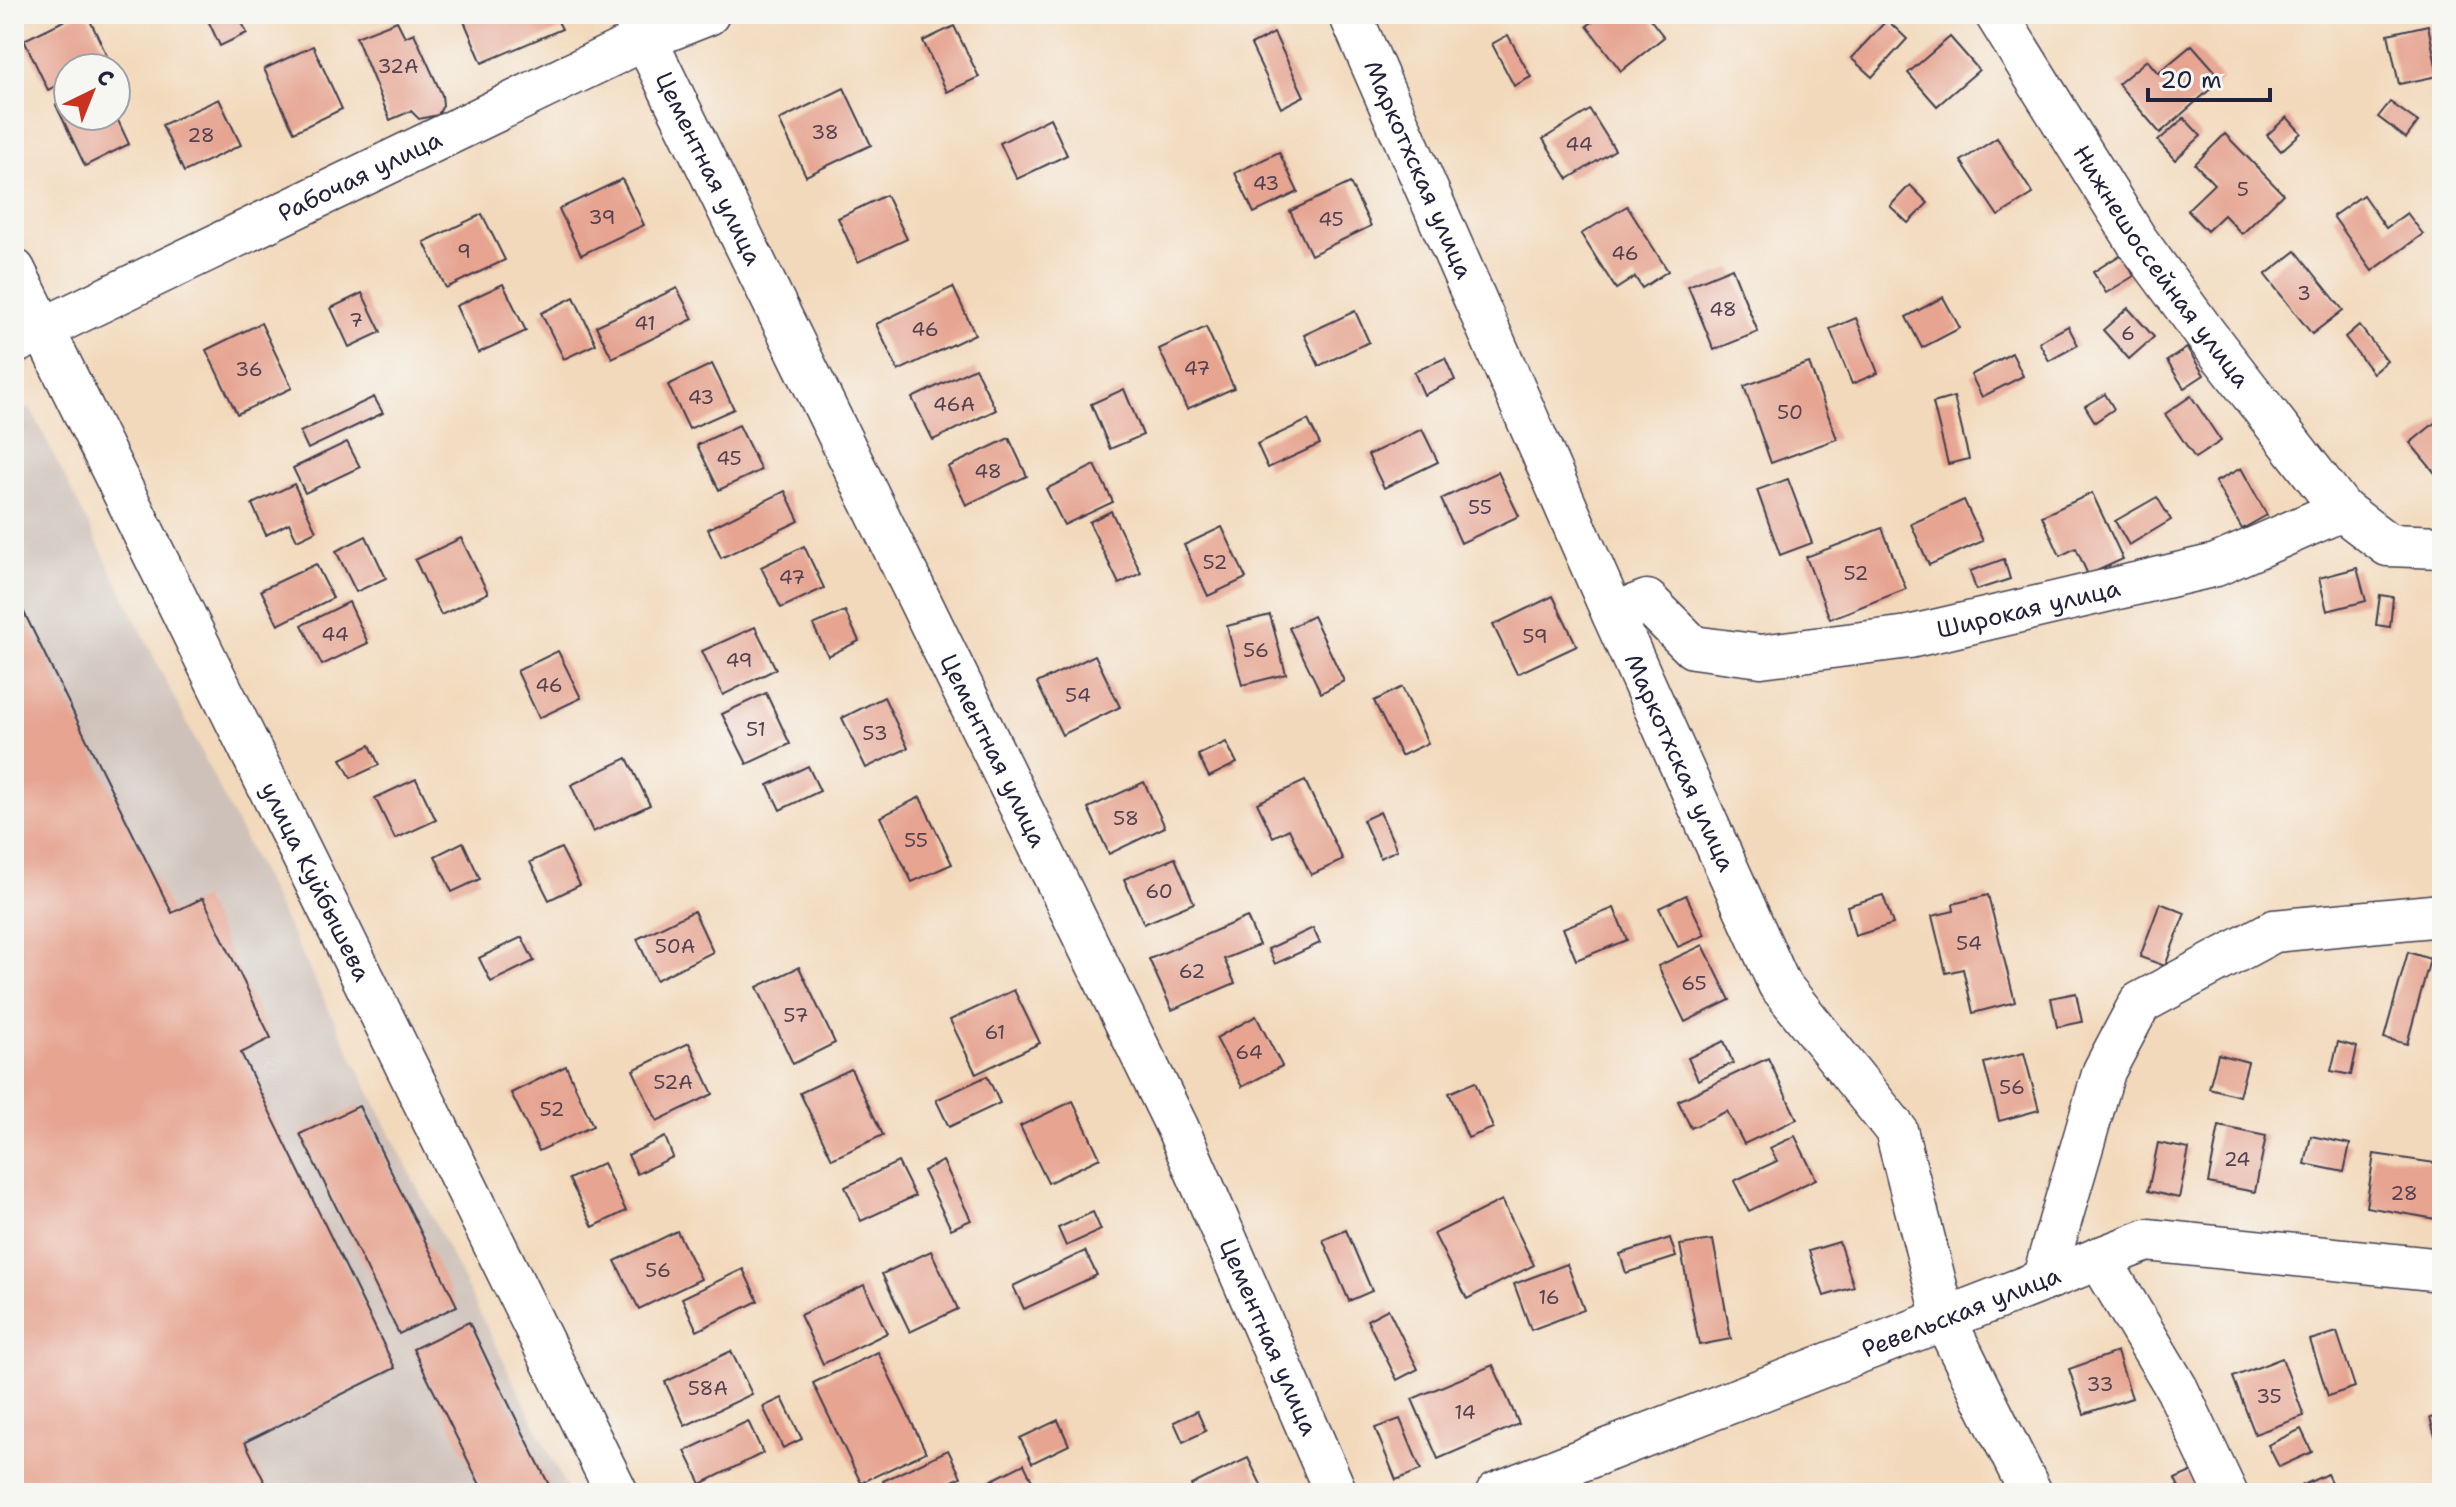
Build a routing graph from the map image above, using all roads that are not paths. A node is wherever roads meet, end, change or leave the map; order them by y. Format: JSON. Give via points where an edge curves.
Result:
{"nodes":[{"id":1,"x":708,"y":14,"type":"edge"},
{"id":2,"x":1350,"y":14,"type":"edge"},
{"id":3,"x":1996,"y":14,"type":"edge"},
{"id":4,"x":639,"y":27,"type":"edge"},
{"id":5,"x":14,"y":270,"type":"edge"},
{"id":6,"x":28,"y":336,"type":"edge"},
{"id":7,"x":2342,"y":510,"type":"junction"},
{"id":8,"x":2442,"y":547,"type":"edge"},
{"id":9,"x":1613,"y":614,"type":"junction"},
{"id":10,"x":2442,"y":915,"type":"edge"},
{"id":11,"x":2099,"y":1258,"type":"junction"},
{"id":12,"x":2442,"y":1270,"type":"edge"},
{"id":13,"x":2043,"y":1280,"type":"junction"},
{"id":14,"x":1944,"y":1318,"type":"junction"},
{"id":15,"x":617,"y":1493,"type":"edge"},
{"id":16,"x":1336,"y":1493,"type":"edge"},
{"id":17,"x":1497,"y":1493,"type":"edge"},
{"id":18,"x":2031,"y":1493,"type":"edge"},
{"id":19,"x":2226,"y":1493,"type":"edge"}],
"edges":[{"from":1,"to":4,"type":"street","name":"Рабочая улица"},
{"from":2,"to":9,"type":"street","name":"Маркотхская улица"},
{"from":3,"to":7,"type":"street","name":"Нижнешоссейная улица","via":[[2137,241]]},
{"from":4,"to":6,"type":"street","name":"Рабочая улица"},
{"from":4,"to":16,"type":"street","name":"Цементная улица","via":[[1178,1129]]},
{"from":5,"to":6,"type":"street","name":"улица Куйбышева"},
{"from":6,"to":15,"type":"street","name":"улица Куйбышева"},
{"from":7,"to":8,"type":"street","via":[[2388,545]]},
{"from":7,"to":9,"type":"street","name":"Широкая улица","via":[[2216,565],[1909,637],[1761,656],[1693,647],[1647,601]]},
{"from":9,"to":14,"type":"street","name":"Маркотхская улица","via":[[1779,984],[1896,1130]]},
{"from":10,"to":13,"type":"street","via":[[2274,931],[2140,1003],[2104,1071]]},
{"from":11,"to":12,"type":"street","name":"Ревельская улица","via":[[2147,1240]]},
{"from":11,"to":13,"type":"street","name":"Ревельская улица"},
{"from":11,"to":19,"type":"street","via":[[2177,1389]]},
{"from":13,"to":14,"type":"street","name":"Ревельская улица"},
{"from":14,"to":17,"type":"street","name":"Ревельская улица"},
{"from":14,"to":18,"type":"street","name":"Маркотхская улица"}]}
